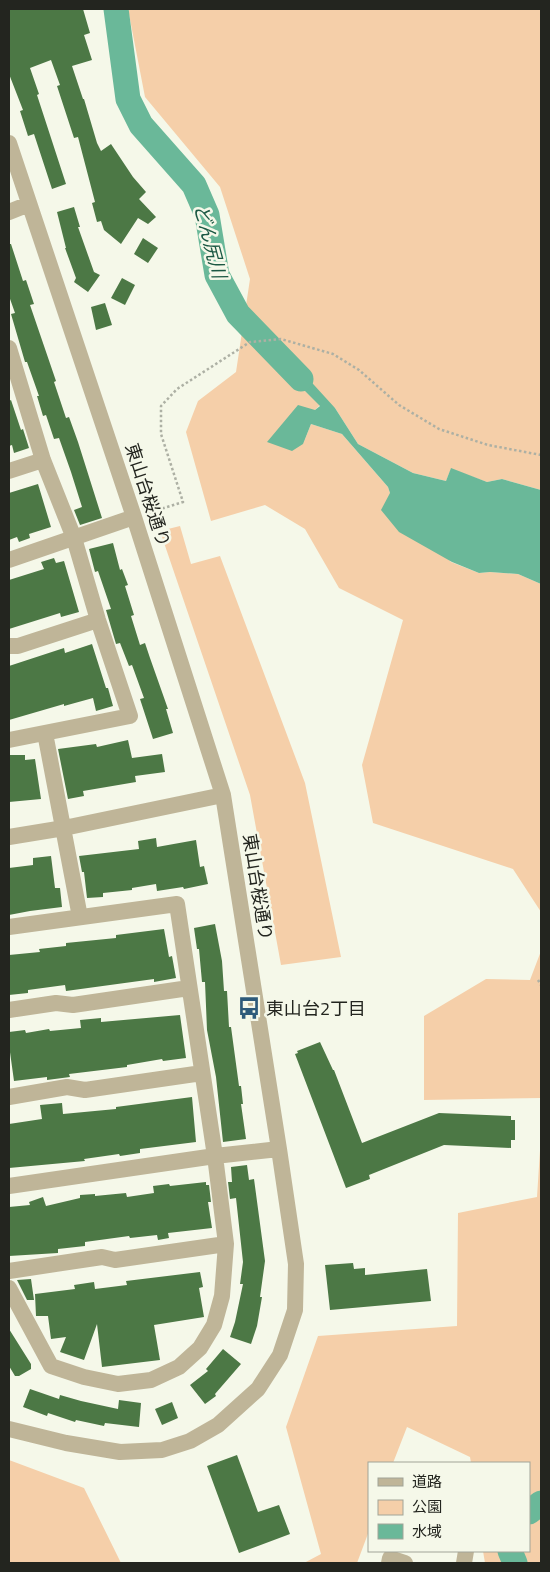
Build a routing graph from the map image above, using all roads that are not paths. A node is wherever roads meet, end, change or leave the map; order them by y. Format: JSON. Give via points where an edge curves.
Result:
{"nodes":[{"id":1,"x":9,"y":143,"type":"edge"},
{"id":2,"x":29,"y":204,"type":"junction"},
{"id":3,"x":9,"y":212,"type":"edge"},
{"id":4,"x":9,"y":348,"type":"edge"},
{"id":5,"x":15,"y":386,"type":"edge"},
{"id":6,"x":43,"y":460,"type":"junction"},
{"id":7,"x":9,"y":471,"type":"edge"},
{"id":8,"x":134,"y":517,"type":"junction"},
{"id":9,"x":74,"y":538,"type":"junction"},
{"id":10,"x":9,"y":560,"type":"edge"},
{"id":11,"x":98,"y":620,"type":"junction"},
{"id":12,"x":9,"y":646,"type":"edge"},
{"id":13,"x":45,"y":733,"type":"junction"},
{"id":14,"x":9,"y":740,"type":"edge"},
{"id":15,"x":223,"y":795,"type":"junction"},
{"id":16,"x":64,"y":828,"type":"junction"},
{"id":17,"x":9,"y":837,"type":"edge"},
{"id":18,"x":80,"y":917,"type":"junction"},
{"id":19,"x":9,"y":927,"type":"edge"},
{"id":20,"x":188,"y":988,"type":"junction"},
{"id":21,"x":9,"y":1010,"type":"edge"},
{"id":22,"x":202,"y":1073,"type":"junction"},
{"id":23,"x":9,"y":1097,"type":"edge"},
{"id":24,"x":279,"y":1149,"type":"junction"},
{"id":25,"x":215,"y":1156,"type":"junction"},
{"id":26,"x":9,"y":1186,"type":"edge"},
{"id":27,"x":226,"y":1244,"type":"junction"},
{"id":28,"x":9,"y":1271,"type":"edge"},
{"id":29,"x":9,"y":1288,"type":"edge"},
{"id":30,"x":13,"y":1430,"type":"edge"},
{"id":31,"x":389,"y":1563,"type":"edge"},
{"id":32,"x":405,"y":1563,"type":"edge"}],
"edges":[{"from":1,"to":2,"type":"street","name":"東山台桜通り"},
{"from":2,"to":3,"type":"street"},
{"from":2,"to":8,"type":"street","name":"東山台桜通り"},
{"from":4,"to":5,"type":"street"},
{"from":5,"to":6,"type":"street"},
{"from":6,"to":7,"type":"street"},
{"from":6,"to":9,"type":"street"},
{"from":8,"to":9,"type":"street"},
{"from":8,"to":15,"type":"street","name":"東山台桜通り"},
{"from":9,"to":10,"type":"street"},
{"from":9,"to":11,"type":"street"},
{"from":11,"to":12,"type":"street","via":[[18,646]]},
{"from":11,"to":13,"type":"street","via":[[130,716]]},
{"from":13,"to":14,"type":"street"},
{"from":13,"to":16,"type":"street"},
{"from":15,"to":16,"type":"street"},
{"from":15,"to":24,"type":"street","name":"東山台桜通り"},
{"from":16,"to":17,"type":"street"},
{"from":16,"to":18,"type":"street"},
{"from":18,"to":19,"type":"street"},
{"from":18,"to":20,"type":"street","via":[[177,904]]},
{"from":20,"to":21,"type":"street","via":[[73,1005],[56,1003]]},
{"from":20,"to":22,"type":"street"},
{"from":22,"to":23,"type":"street"},
{"from":22,"to":25,"type":"street"},
{"from":24,"to":25,"type":"street"},
{"from":24,"to":30,"type":"street","name":"東山台桜通り","via":[[296,1264],[295,1310],[280,1355],[258,1389],[218,1424],[190,1441],[162,1450],[120,1452]]},
{"from":25,"to":26,"type":"street"},
{"from":25,"to":27,"type":"street"},
{"from":27,"to":28,"type":"street"},
{"from":27,"to":29,"type":"street","via":[[222,1296],[214,1325],[200,1348],[179,1367],[151,1380],[118,1384],[51,1366]]},
{"from":31,"to":32,"type":"street","via":[[390,1558]]}]}
